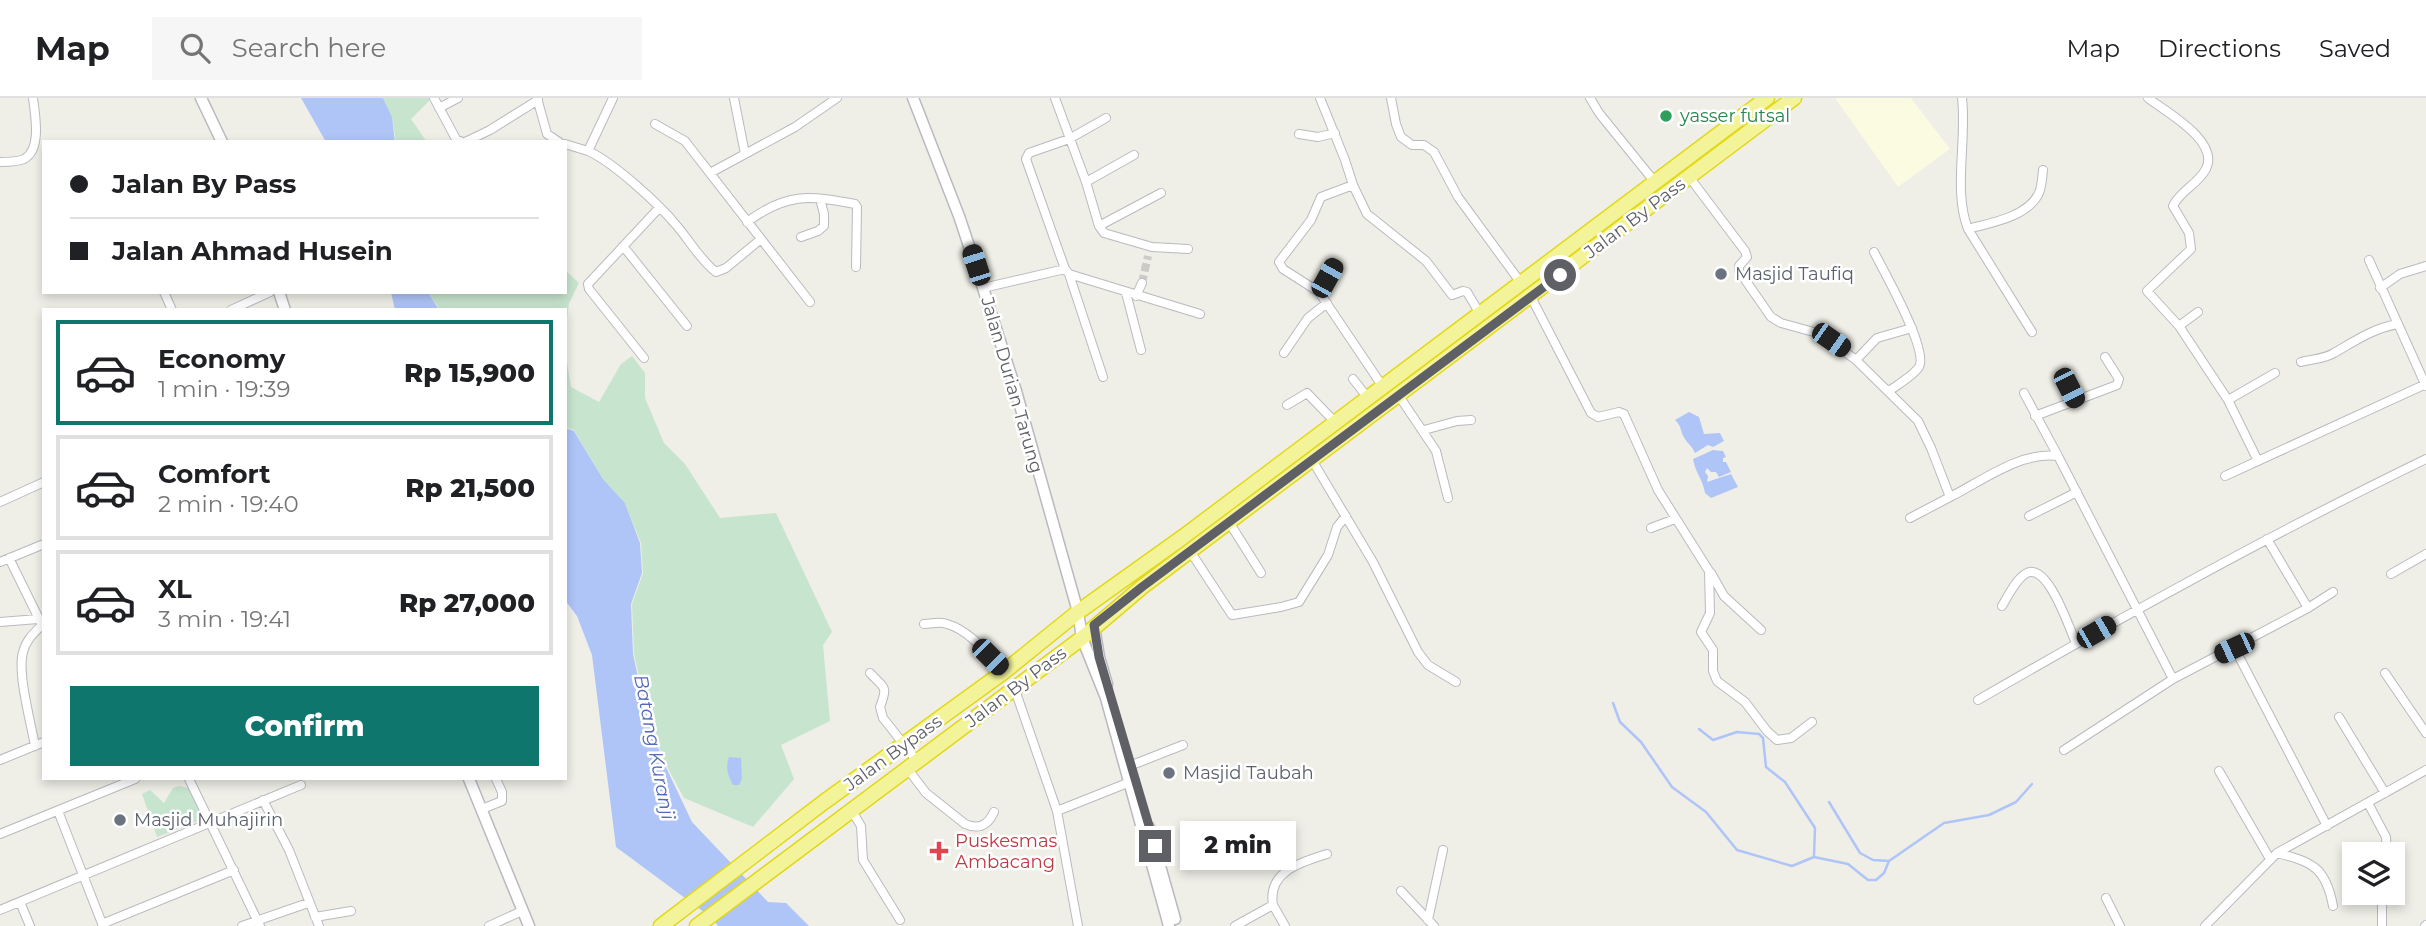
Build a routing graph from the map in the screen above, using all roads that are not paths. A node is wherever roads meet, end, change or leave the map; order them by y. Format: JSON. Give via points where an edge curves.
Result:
{"nodes":[{"id":1,"x":33,"y":98,"type":"edge"},
{"id":2,"x":201,"y":98,"type":"edge"},
{"id":3,"x":434,"y":98,"type":"edge"},
{"id":4,"x":458,"y":98,"type":"edge"},
{"id":5,"x":613,"y":98,"type":"edge"},
{"id":6,"x":837,"y":98,"type":"edge"},
{"id":7,"x":913,"y":98,"type":"edge"},
{"id":8,"x":1055,"y":98,"type":"edge"},
{"id":9,"x":1320,"y":98,"type":"edge"},
{"id":10,"x":1391,"y":98,"type":"edge"},
{"id":11,"x":1590,"y":98,"type":"edge"},
{"id":12,"x":1767,"y":98,"type":"edge"},
{"id":13,"x":1794,"y":98,"type":"edge"},
{"id":14,"x":1962,"y":98,"type":"edge"},
{"id":15,"x":2148,"y":98,"type":"edge"},
{"id":16,"x":537,"y":99,"type":"edge"},
{"id":17,"x":735,"y":99,"type":"edge"},
{"id":18,"x":439,"y":108,"type":"junction"},
{"id":19,"x":1107,"y":118,"type":"dead end"},
{"id":20,"x":655,"y":124,"type":"dead end"},
{"id":21,"x":1335,"y":133,"type":"junction"},
{"id":22,"x":1299,"y":134,"type":"dead end"},
{"id":23,"x":1069,"y":139,"type":"junction"},
{"id":24,"x":221,"y":140,"type":"edge"},
{"id":25,"x":459,"y":140,"type":"edge"},
{"id":26,"x":468,"y":140,"type":"edge"},
{"id":27,"x":556,"y":140,"type":"edge"},
{"id":28,"x":567,"y":145,"type":"edge"},
{"id":29,"x":588,"y":151,"type":"junction"},
{"id":30,"x":745,"y":154,"type":"junction"},
{"id":31,"x":1134,"y":155,"type":"dead end"},
{"id":32,"x":0,"y":162,"type":"edge"},
{"id":33,"x":2043,"y":170,"type":"dead end"},
{"id":34,"x":710,"y":173,"type":"junction"},
{"id":35,"x":1690,"y":178,"type":"junction"},
{"id":36,"x":1654,"y":181,"type":"junction"},
{"id":37,"x":1086,"y":182,"type":"junction"},
{"id":38,"x":1353,"y":185,"type":"junction"},
{"id":39,"x":1161,"y":193,"type":"dead end"},
{"id":40,"x":820,"y":199,"type":"junction"},
{"id":41,"x":659,"y":208,"type":"junction"},
{"id":42,"x":747,"y":222,"type":"junction"},
{"id":43,"x":1099,"y":226,"type":"junction"},
{"id":44,"x":1968,"y":229,"type":"junction"},
{"id":45,"x":801,"y":237,"type":"dead end"},
{"id":46,"x":761,"y":239,"type":"junction"},
{"id":47,"x":623,"y":246,"type":"junction"},
{"id":48,"x":1188,"y":249,"type":"dead end"},
{"id":49,"x":1874,"y":251,"type":"dead end"},
{"id":50,"x":1551,"y":260,"type":"junction"},
{"id":51,"x":2369,"y":260,"type":"dead end"},
{"id":52,"x":1335,"y":264,"type":"dead end"},
{"id":53,"x":2426,"y":266,"type":"edge"},
{"id":54,"x":856,"y":267,"type":"dead end"},
{"id":55,"x":1067,"y":271,"type":"junction"},
{"id":56,"x":1562,"y":273,"type":"junction"},
{"id":57,"x":1142,"y":283,"type":"tunnel mouth"},
{"id":58,"x":1521,"y":283,"type":"junction"},
{"id":59,"x":983,"y":288,"type":"junction"},
{"id":60,"x":2380,"y":288,"type":"junction"},
{"id":61,"x":1319,"y":292,"type":"junction"},
{"id":62,"x":1126,"y":293,"type":"junction"},
{"id":63,"x":266,"y":294,"type":"edge"},
{"id":64,"x":1531,"y":295,"type":"junction"},
{"id":65,"x":1136,"y":296,"type":"junction"},
{"id":66,"x":810,"y":302,"type":"dead end"},
{"id":67,"x":1327,"y":303,"type":"junction"},
{"id":68,"x":235,"y":308,"type":"edge"},
{"id":69,"x":2198,"y":312,"type":"dead end"},
{"id":70,"x":1200,"y":314,"type":"dead end"},
{"id":71,"x":1480,"y":314,"type":"junction"},
{"id":72,"x":2397,"y":324,"type":"junction"},
{"id":73,"x":687,"y":326,"type":"dead end"},
{"id":74,"x":2179,"y":326,"type":"junction"},
{"id":75,"x":1912,"y":328,"type":"junction"},
{"id":76,"x":2032,"y":332,"type":"dead end"},
{"id":77,"x":1141,"y":350,"type":"dead end"},
{"id":78,"x":1284,"y":353,"type":"dead end"},
{"id":79,"x":2105,"y":357,"type":"dead end"},
{"id":80,"x":644,"y":358,"type":"dead end"},
{"id":81,"x":1856,"y":360,"type":"junction"},
{"id":82,"x":2301,"y":362,"type":"dead end"},
{"id":83,"x":2275,"y":373,"type":"dead end"},
{"id":84,"x":2063,"y":374,"type":"dead end"},
{"id":85,"x":1103,"y":376,"type":"dead end"},
{"id":86,"x":1353,"y":379,"type":"dead end"},
{"id":87,"x":2426,"y":385,"type":"edge"},
{"id":88,"x":1382,"y":387,"type":"junction"},
{"id":89,"x":1889,"y":391,"type":"junction"},
{"id":90,"x":2024,"y":393,"type":"dead end"},
{"id":91,"x":1399,"y":396,"type":"junction"},
{"id":92,"x":1368,"y":398,"type":"junction"},
{"id":93,"x":2228,"y":400,"type":"junction"},
{"id":94,"x":2076,"y":401,"type":"junction"},
{"id":95,"x":1287,"y":405,"type":"dead end"},
{"id":96,"x":2035,"y":416,"type":"junction"},
{"id":97,"x":1471,"y":420,"type":"dead end"},
{"id":98,"x":1335,"y":422,"type":"junction"},
{"id":99,"x":1424,"y":430,"type":"junction"},
{"id":100,"x":1308,"y":442,"type":"junction"},
{"id":101,"x":2058,"y":456,"type":"junction"},
{"id":102,"x":1316,"y":457,"type":"junction"},
{"id":103,"x":2426,"y":459,"type":"edge"},
{"id":104,"x":2258,"y":461,"type":"junction"},
{"id":105,"x":2225,"y":476,"type":"dead end"},
{"id":106,"x":42,"y":483,"type":"edge"},
{"id":107,"x":2077,"y":492,"type":"junction"},
{"id":108,"x":1950,"y":497,"type":"junction"},
{"id":109,"x":1448,"y":498,"type":"dead end"},
{"id":110,"x":0,"y":502,"type":"edge"},
{"id":111,"x":1346,"y":516,"type":"junction"},
{"id":112,"x":2029,"y":516,"type":"dead end"},
{"id":113,"x":1910,"y":518,"type":"dead end"},
{"id":114,"x":1675,"y":519,"type":"junction"},
{"id":115,"x":1229,"y":522,"type":"junction"},
{"id":116,"x":1651,"y":528,"type":"dead end"},
{"id":117,"x":2267,"y":539,"type":"junction"},
{"id":118,"x":42,"y":545,"type":"edge"},
{"id":119,"x":1190,"y":551,"type":"junction"},
{"id":120,"x":2426,"y":554,"type":"edge"},
{"id":121,"x":9,"y":558,"type":"junction"},
{"id":122,"x":0,"y":562,"type":"edge"},
{"id":123,"x":1709,"y":571,"type":"junction"},
{"id":124,"x":1261,"y":573,"type":"dead end"},
{"id":125,"x":2391,"y":573,"type":"dead end"},
{"id":126,"x":2333,"y":592,"type":"dead end"},
{"id":127,"x":2002,"y":606,"type":"dead end"},
{"id":128,"x":2308,"y":608,"type":"junction"},
{"id":129,"x":2136,"y":609,"type":"junction"},
{"id":130,"x":1078,"y":612,"type":"junction"},
{"id":131,"x":0,"y":622,"type":"edge"},
{"id":132,"x":41,"y":624,"type":"edge"},
{"id":133,"x":924,"y":624,"type":"dead end"},
{"id":134,"x":1094,"y":625,"type":"junction"},
{"id":135,"x":1761,"y":630,"type":"dead end"},
{"id":136,"x":1082,"y":638,"type":"junction"},
{"id":137,"x":2076,"y":643,"type":"junction"},
{"id":138,"x":2234,"y":648,"type":"junction"},
{"id":139,"x":1005,"y":671,"type":"junction"},
{"id":140,"x":870,"y":673,"type":"dead end"},
{"id":141,"x":2385,"y":673,"type":"dead end"},
{"id":142,"x":2173,"y":679,"type":"junction"},
{"id":143,"x":1456,"y":682,"type":"dead end"},
{"id":144,"x":1014,"y":687,"type":"junction"},
{"id":145,"x":1978,"y":700,"type":"dead end"},
{"id":146,"x":2339,"y":717,"type":"dead end"},
{"id":147,"x":1812,"y":722,"type":"dead end"},
{"id":148,"x":2426,"y":733,"type":"edge"},
{"id":149,"x":42,"y":743,"type":"edge"},
{"id":150,"x":904,"y":745,"type":"junction"},
{"id":151,"x":1183,"y":745,"type":"dead end"},
{"id":152,"x":35,"y":746,"type":"junction"},
{"id":153,"x":2064,"y":750,"type":"dead end"},
{"id":154,"x":0,"y":760,"type":"edge"},
{"id":155,"x":912,"y":764,"type":"junction"},
{"id":156,"x":1132,"y":765,"type":"junction"},
{"id":157,"x":2426,"y":770,"type":"edge"},
{"id":158,"x":2218,"y":771,"type":"dead end"},
{"id":159,"x":133,"y":780,"type":"edge"},
{"id":160,"x":190,"y":780,"type":"edge"},
{"id":161,"x":469,"y":780,"type":"edge"},
{"id":162,"x":496,"y":780,"type":"edge"},
{"id":163,"x":1132,"y":781,"type":"junction"},
{"id":164,"x":302,"y":785,"type":"dead end"},
{"id":165,"x":2385,"y":793,"type":"junction"},
{"id":166,"x":263,"y":800,"type":"junction"},
{"id":167,"x":2368,"y":803,"type":"junction"},
{"id":168,"x":482,"y":809,"type":"junction"},
{"id":169,"x":58,"y":811,"type":"junction"},
{"id":170,"x":1057,"y":811,"type":"junction"},
{"id":171,"x":994,"y":812,"type":"dead end"},
{"id":172,"x":846,"y":815,"type":"junction"},
{"id":173,"x":211,"y":821,"type":"junction"},
{"id":174,"x":2327,"y":826,"type":"junction"},
{"id":175,"x":0,"y":834,"type":"edge"},
{"id":176,"x":2386,"y":842,"type":"edge"},
{"id":177,"x":1443,"y":850,"type":"dead end"},
{"id":178,"x":2277,"y":853,"type":"junction"},
{"id":179,"x":1327,"y":854,"type":"dead end"},
{"id":180,"x":2270,"y":859,"type":"junction"},
{"id":181,"x":234,"y":870,"type":"junction"},
{"id":182,"x":82,"y":874,"type":"junction"},
{"id":183,"x":1401,"y":891,"type":"dead end"},
{"id":184,"x":2106,"y":898,"type":"dead end"},
{"id":185,"x":20,"y":902,"type":"junction"},
{"id":186,"x":308,"y":903,"type":"junction"},
{"id":187,"x":1273,"y":905,"type":"junction"},
{"id":188,"x":2382,"y":905,"type":"edge"},
{"id":189,"x":2333,"y":906,"type":"dead end"},
{"id":190,"x":0,"y":910,"type":"edge"},
{"id":191,"x":351,"y":911,"type":"dead end"},
{"id":192,"x":522,"y":911,"type":"junction"},
{"id":193,"x":315,"y":917,"type":"junction"},
{"id":194,"x":900,"y":919,"type":"dead end"},
{"id":195,"x":258,"y":923,"type":"edge"},
{"id":196,"x":664,"y":923,"type":"edge"},
{"id":197,"x":1431,"y":923,"type":"edge"},
{"id":198,"x":102,"y":925,"type":"edge"},
{"id":199,"x":30,"y":926,"type":"edge"},
{"id":200,"x":242,"y":926,"type":"edge"},
{"id":201,"x":319,"y":926,"type":"edge"},
{"id":202,"x":489,"y":926,"type":"edge"},
{"id":203,"x":528,"y":926,"type":"edge"},
{"id":204,"x":697,"y":926,"type":"edge"},
{"id":205,"x":1078,"y":926,"type":"edge"},
{"id":206,"x":1169,"y":926,"type":"edge"},
{"id":207,"x":1235,"y":926,"type":"edge"},
{"id":208,"x":1285,"y":926,"type":"edge"},
{"id":209,"x":2120,"y":926,"type":"edge"},
{"id":210,"x":2205,"y":926,"type":"edge"},
{"id":211,"x":2382,"y":926,"type":"edge"}],
"edges":[{"from":1,"to":32,"type":"street","via":[[36,117],[31,152],[25,159]]},
{"from":2,"to":24,"type":"street"},
{"from":3,"to":18,"type":"street"},
{"from":4,"to":18,"type":"street"},
{"from":5,"to":29,"type":"street"},
{"from":6,"to":30,"type":"street"},
{"from":7,"to":59,"type":"street","name":"Jalan Durian Tarung"},
{"from":8,"to":23,"type":"street"},
{"from":9,"to":21,"type":"street"},
{"from":10,"to":58,"type":"street","via":[[1401,136],[1434,152],[1458,197]]},
{"from":11,"to":36,"type":"street"},
{"from":12,"to":36,"type":"highway","name":"Jalan Bypass"},
{"from":13,"to":35,"type":"highway","name":"Jalan By Pass"},
{"from":14,"to":44,"type":"street","via":[[1962,203]]},
{"from":15,"to":74,"type":"street","via":[[2203,142],[2208,157],[2206,169],[2173,206],[2189,233],[2191,249],[2147,291]]},
{"from":16,"to":26,"type":"street"},
{"from":16,"to":27,"type":"street","via":[[547,134]]},
{"from":17,"to":30,"type":"street"},
{"from":18,"to":25,"type":"street"},
{"from":19,"to":23,"type":"street"},
{"from":20,"to":34,"type":"street","via":[[685,142]]},
{"from":21,"to":22,"type":"street","via":[[1318,138]]},
{"from":21,"to":38,"type":"street"},
{"from":23,"to":37,"type":"street"},
{"from":23,"to":55,"type":"street","via":[[1029,153],[1026,159]]},
{"from":28,"to":29,"type":"street"},
{"from":29,"to":41,"type":"street","via":[[622,173]]},
{"from":30,"to":34,"type":"street"},
{"from":31,"to":37,"type":"street"},
{"from":33,"to":44,"type":"street","via":[[2040,191],[2024,209]]},
{"from":34,"to":42,"type":"street"},
{"from":35,"to":56,"type":"highway","name":"Jalan By Pass"},
{"from":35,"to":81,"type":"street","via":[[1745,251],[1747,257],[1739,271],[1764,309],[1780,323],[1821,334]]},
{"from":36,"to":50,"type":"highway","name":"Jalan Bypass"},
{"from":37,"to":43,"type":"street"},
{"from":38,"to":61,"type":"street","via":[[1321,197],[1311,220],[1280,258],[1281,267]]},
{"from":38,"to":71,"type":"street","via":[[1370,219],[1426,261],[1452,295],[1467,292]]},
{"from":39,"to":43,"type":"street"},
{"from":40,"to":42,"type":"street","via":[[789,199]]},
{"from":40,"to":45,"type":"street","via":[[824,226]]},
{"from":40,"to":54,"type":"street","via":[[857,205]]},
{"from":41,"to":46,"type":"street","via":[[716,272]]},
{"from":41,"to":47,"type":"street"},
{"from":42,"to":46,"type":"street"},
{"from":43,"to":48,"type":"street","via":[[1107,235],[1150,251]]},
{"from":44,"to":76,"type":"street"},
{"from":46,"to":66,"type":"street"},
{"from":47,"to":73,"type":"street"},
{"from":47,"to":80,"type":"street","via":[[588,286]]},
{"from":49,"to":75,"type":"street"},
{"from":50,"to":56,"type":"highway"},
{"from":50,"to":58,"type":"highway","name":"Jalan Bypass"},
{"from":51,"to":60,"type":"street"},
{"from":52,"to":61,"type":"street"},
{"from":53,"to":60,"type":"street","via":[[2400,274]]},
{"from":55,"to":59,"type":"street"},
{"from":55,"to":62,"type":"street"},
{"from":55,"to":85,"type":"street"},
{"from":56,"to":64,"type":"highway","name":"Jalan By Pass"},
{"from":57,"to":65,"type":"street"},
{"from":58,"to":71,"type":"highway","name":"Jalan Bypass"},
{"from":59,"to":130,"type":"street","name":"Jalan Durian Tarung"},
{"from":60,"to":72,"type":"street"},
{"from":61,"to":67,"type":"street"},
{"from":62,"to":65,"type":"street"},
{"from":62,"to":77,"type":"street"},
{"from":63,"to":68,"type":"street"},
{"from":64,"to":91,"type":"highway","name":"Jalan By Pass"},
{"from":64,"to":114,"type":"street","via":[[1591,413],[1598,417],[1624,414]]},
{"from":65,"to":70,"type":"street"},
{"from":67,"to":78,"type":"street","via":[[1308,318]]},
{"from":67,"to":88,"type":"street"},
{"from":69,"to":74,"type":"street"},
{"from":71,"to":88,"type":"highway","name":"Jalan Bypass"},
{"from":72,"to":82,"type":"street","via":[[2364,334],[2329,355]]},
{"from":72,"to":87,"type":"street"},
{"from":74,"to":93,"type":"street"},
{"from":75,"to":81,"type":"street","via":[[1877,338]]},
{"from":75,"to":89,"type":"street","via":[[1920,365]]},
{"from":79,"to":94,"type":"street","via":[[2119,379],[2117,385]]},
{"from":81,"to":89,"type":"street"},
{"from":83,"to":93,"type":"street"},
{"from":84,"to":94,"type":"street"},
{"from":86,"to":92,"type":"street"},
{"from":87,"to":104,"type":"street"},
{"from":88,"to":92,"type":"highway","name":"Jalan Bypass"},
{"from":89,"to":108,"type":"street","via":[[1918,421]]},
{"from":90,"to":96,"type":"street"},
{"from":91,"to":99,"type":"street"},
{"from":91,"to":102,"type":"highway","name":"Jalan By Pass"},
{"from":92,"to":98,"type":"highway","name":"Jalan Bypass"},
{"from":93,"to":104,"type":"street"},
{"from":94,"to":96,"type":"street"},
{"from":95,"to":98,"type":"street","via":[[1307,393]]},
{"from":96,"to":101,"type":"street"},
{"from":97,"to":99,"type":"street"},
{"from":98,"to":100,"type":"highway","name":"Jalan Bypass"},
{"from":99,"to":109,"type":"street","via":[[1440,460]]},
{"from":100,"to":102,"type":"highway"},
{"from":100,"to":130,"type":"highway","name":"Jalan Bypass"},
{"from":101,"to":107,"type":"street"},
{"from":101,"to":108,"type":"street","via":[[2022,459]]},
{"from":102,"to":111,"type":"street"},
{"from":102,"to":115,"type":"highway","name":"Jalan By Pass"},
{"from":103,"to":117,"type":"street"},
{"from":104,"to":105,"type":"street"},
{"from":106,"to":110,"type":"street"},
{"from":107,"to":112,"type":"street"},
{"from":107,"to":129,"type":"street"},
{"from":108,"to":113,"type":"street"},
{"from":111,"to":119,"type":"street","via":[[1299,602],[1281,607],[1231,615]]},
{"from":111,"to":143,"type":"street","via":[[1418,652],[1428,665]]},
{"from":114,"to":116,"type":"street"},
{"from":114,"to":123,"type":"street"},
{"from":115,"to":119,"type":"highway","name":"Jalan By Pass"},
{"from":115,"to":124,"type":"street"},
{"from":117,"to":128,"type":"street"},
{"from":117,"to":129,"type":"street"},
{"from":118,"to":121,"type":"street"},
{"from":119,"to":134,"type":"highway","name":"Jalan By Pass"},
{"from":120,"to":125,"type":"street"},
{"from":121,"to":122,"type":"street"},
{"from":121,"to":132,"type":"street"},
{"from":123,"to":135,"type":"street","via":[[1724,596]]},
{"from":123,"to":147,"type":"street","via":[[1710,613],[1701,632],[1713,650],[1717,681],[1745,702],[1777,740],[1791,738]]},
{"from":126,"to":128,"type":"street"},
{"from":127,"to":137,"type":"street","via":[[2024,575],[2040,573]]},
{"from":128,"to":138,"type":"street"},
{"from":129,"to":137,"type":"street"},
{"from":129,"to":142,"type":"street"},
{"from":130,"to":136,"type":"street","name":"Jalan Durian Tarung"},
{"from":130,"to":139,"type":"highway","name":"Jalan Bypass"},
{"from":131,"to":132,"type":"street"},
{"from":132,"to":152,"type":"street","via":[[22,654]]},
{"from":133,"to":139,"type":"street","via":[[951,625]]},
{"from":134,"to":136,"type":"highway","name":"Jalan By Pass"},
{"from":134,"to":156,"type":"street","via":[[1099,657]]},
{"from":136,"to":144,"type":"highway","name":"Jalan By Pass"},
{"from":136,"to":163,"type":"street","name":"Jalan Durian Tarung"},
{"from":137,"to":145,"type":"street"},
{"from":138,"to":142,"type":"street"},
{"from":138,"to":174,"type":"street"},
{"from":139,"to":150,"type":"highway","name":"Jalan Bypass"},
{"from":140,"to":150,"type":"street","via":[[885,690],[880,707],[883,719]]},
{"from":141,"to":148,"type":"street"},
{"from":142,"to":153,"type":"street"},
{"from":144,"to":155,"type":"highway","name":"Jalan By Pass"},
{"from":144,"to":170,"type":"street"},
{"from":146,"to":165,"type":"street"},
{"from":149,"to":152,"type":"street"},
{"from":150,"to":155,"type":"street"},
{"from":150,"to":196,"type":"highway","name":"Jalan Bypass"},
{"from":151,"to":156,"type":"street"},
{"from":152,"to":154,"type":"street"},
{"from":155,"to":171,"type":"street","via":[[926,793],[965,824],[982,826]]},
{"from":155,"to":172,"type":"highway","name":"Jalan By Pass"},
{"from":156,"to":163,"type":"street"},
{"from":157,"to":165,"type":"street"},
{"from":158,"to":180,"type":"street"},
{"from":159,"to":169,"type":"street"},
{"from":160,"to":173,"type":"street"},
{"from":161,"to":168,"type":"street"},
{"from":162,"to":168,"type":"street","via":[[502,801]]},
{"from":163,"to":170,"type":"street"},
{"from":163,"to":206,"type":"street"},
{"from":164,"to":166,"type":"street"},
{"from":165,"to":167,"type":"street"},
{"from":166,"to":173,"type":"street"},
{"from":166,"to":186,"type":"street","via":[[289,850]]},
{"from":167,"to":174,"type":"street"},
{"from":167,"to":176,"type":"street"},
{"from":168,"to":192,"type":"street"},
{"from":169,"to":175,"type":"street"},
{"from":169,"to":182,"type":"street"},
{"from":170,"to":205,"type":"street"},
{"from":172,"to":194,"type":"street","via":[[862,829],[863,860]]},
{"from":172,"to":204,"type":"highway","name":"Jalan By Pass"},
{"from":173,"to":181,"type":"street"},
{"from":173,"to":182,"type":"street"},
{"from":174,"to":178,"type":"street"},
{"from":177,"to":197,"type":"street"},
{"from":178,"to":180,"type":"street"},
{"from":178,"to":189,"type":"street","via":[[2315,866],[2326,880]]},
{"from":179,"to":187,"type":"street","via":[[1283,873],[1272,892]]},
{"from":180,"to":210,"type":"street"},
{"from":181,"to":195,"type":"street"},
{"from":181,"to":198,"type":"street"},
{"from":182,"to":185,"type":"street"},
{"from":182,"to":198,"type":"street"},
{"from":183,"to":197,"type":"street"},
{"from":184,"to":209,"type":"street"},
{"from":185,"to":190,"type":"street"},
{"from":185,"to":199,"type":"street"},
{"from":186,"to":193,"type":"street"},
{"from":186,"to":195,"type":"street"},
{"from":187,"to":207,"type":"street"},
{"from":187,"to":208,"type":"street"},
{"from":188,"to":211,"type":"street"},
{"from":191,"to":193,"type":"street"},
{"from":192,"to":202,"type":"street"},
{"from":192,"to":203,"type":"street"},
{"from":193,"to":201,"type":"street"},
{"from":195,"to":200,"type":"street"}]}
